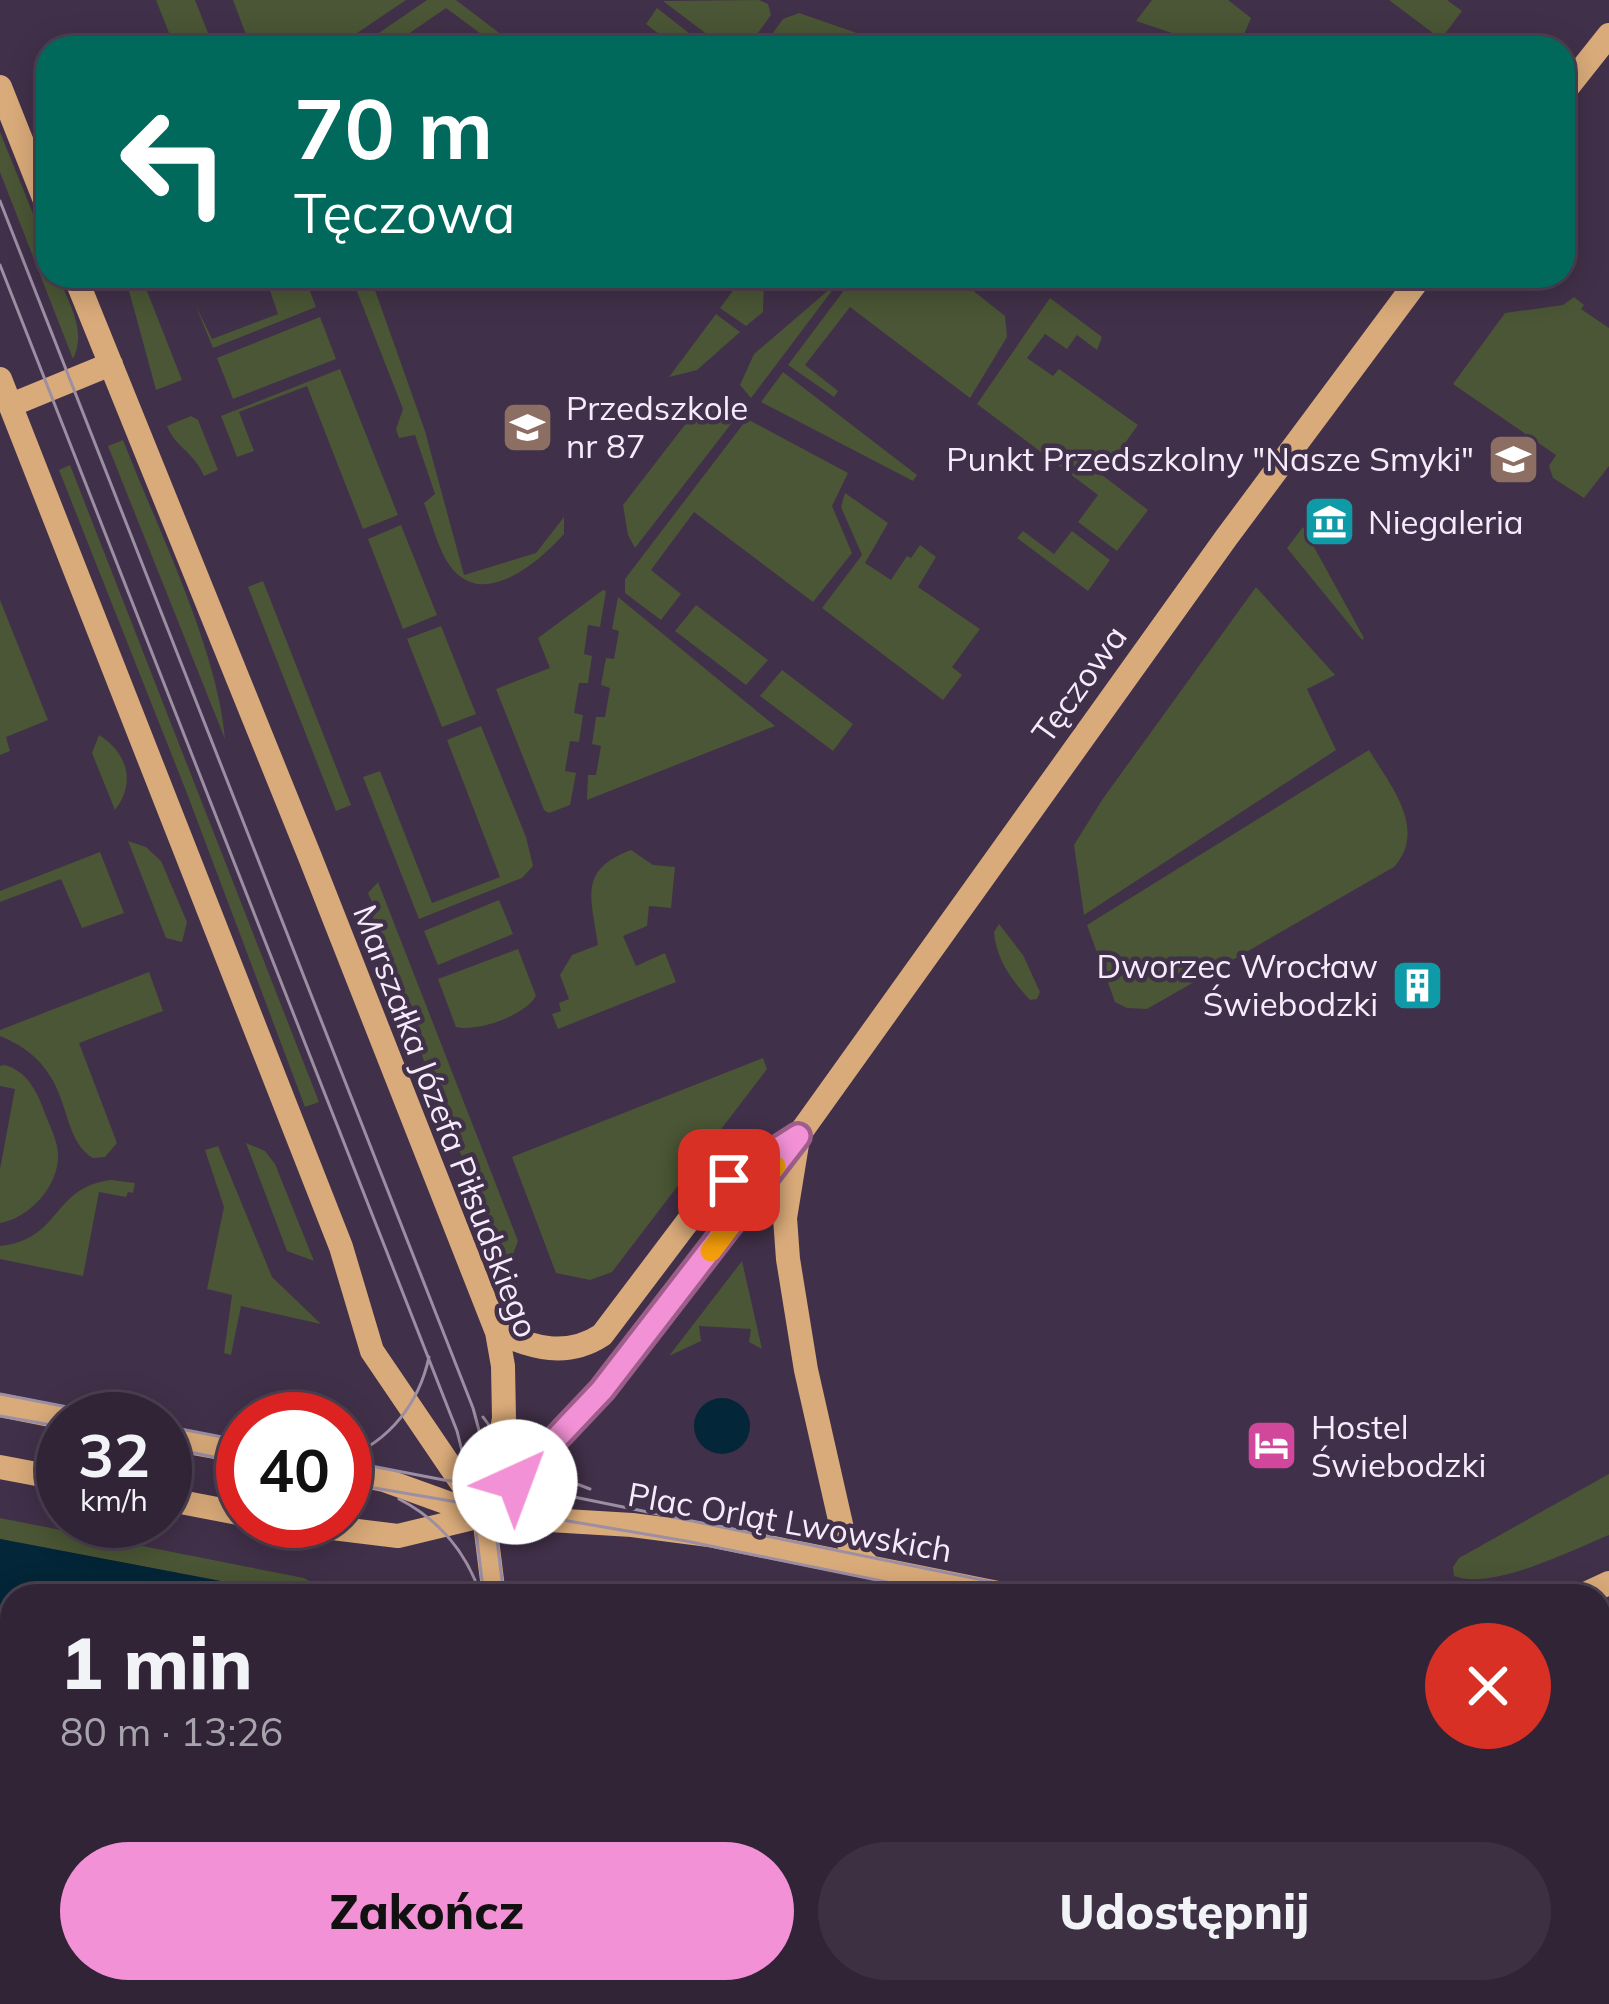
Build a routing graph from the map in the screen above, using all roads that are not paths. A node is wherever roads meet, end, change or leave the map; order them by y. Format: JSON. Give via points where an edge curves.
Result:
{"nodes":[{"id":1,"x":1609,"y":34,"type":"edge"},
{"id":2,"x":1575,"y":78,"type":"edge"},
{"id":3,"x":0,"y":87,"type":"edge"},
{"id":4,"x":36,"y":178,"type":"edge"},
{"id":5,"x":80,"y":288,"type":"edge"},
{"id":6,"x":1412,"y":288,"type":"edge"},
{"id":7,"x":111,"y":364,"type":"junction"},
{"id":8,"x":0,"y":379,"type":"edge"},
{"id":9,"x":10,"y":405,"type":"junction"},
{"id":10,"x":798,"y":1136,"type":"junction"},
{"id":11,"x":497,"y":1332,"type":"junction"},
{"id":12,"x":0,"y":1405,"type":"edge"},
{"id":13,"x":36,"y":1412,"type":"edge"},
{"id":14,"x":0,"y":1467,"type":"edge"},
{"id":15,"x":36,"y":1474,"type":"edge"},
{"id":16,"x":372,"y":1478,"type":"edge"},
{"id":17,"x":484,"y":1516,"type":"junction"},
{"id":18,"x":372,"y":1533,"type":"edge"},
{"id":19,"x":870,"y":1567,"type":"junction"},
{"id":20,"x":492,"y":1584,"type":"edge"},
{"id":21,"x":954,"y":1584,"type":"edge"}],
"edges":[{"from":1,"to":2,"type":"street"},
{"from":3,"to":4,"type":"street"},
{"from":5,"to":7,"type":"street","name":"Marszałka Józefa Piłsudskiego"},
{"from":6,"to":10,"type":"street","name":"Tęczowa"},
{"from":7,"to":9,"type":"street"},
{"from":7,"to":11,"type":"street","name":"Marszałka Józefa Piłsudskiego"},
{"from":8,"to":9,"type":"street"},
{"from":9,"to":17,"type":"street","via":[[341,1246],[372,1351]]},
{"from":10,"to":11,"type":"street","name":"Tęczowa","via":[[707,1196],[602,1335],[556,1350]]},
{"from":10,"to":17,"type":"street","name":"Tęczowa","via":[[602,1390]]},
{"from":10,"to":19,"type":"street","via":[[785,1218],[806,1370],[843,1533]]},
{"from":11,"to":17,"type":"street","name":"Marszałka Józefa Piłsudskiego","via":[[504,1419]]},
{"from":12,"to":13,"type":"street"},
{"from":14,"to":15,"type":"street"},
{"from":16,"to":17,"type":"street"},
{"from":17,"to":18,"type":"street","via":[[398,1536]]},
{"from":17,"to":19,"type":"street","name":"Plac Orląt Lwowskich","via":[[710,1535]]},
{"from":17,"to":20,"type":"street"},
{"from":19,"to":21,"type":"street","name":"Plac Orląt Lwowskich"}]}
